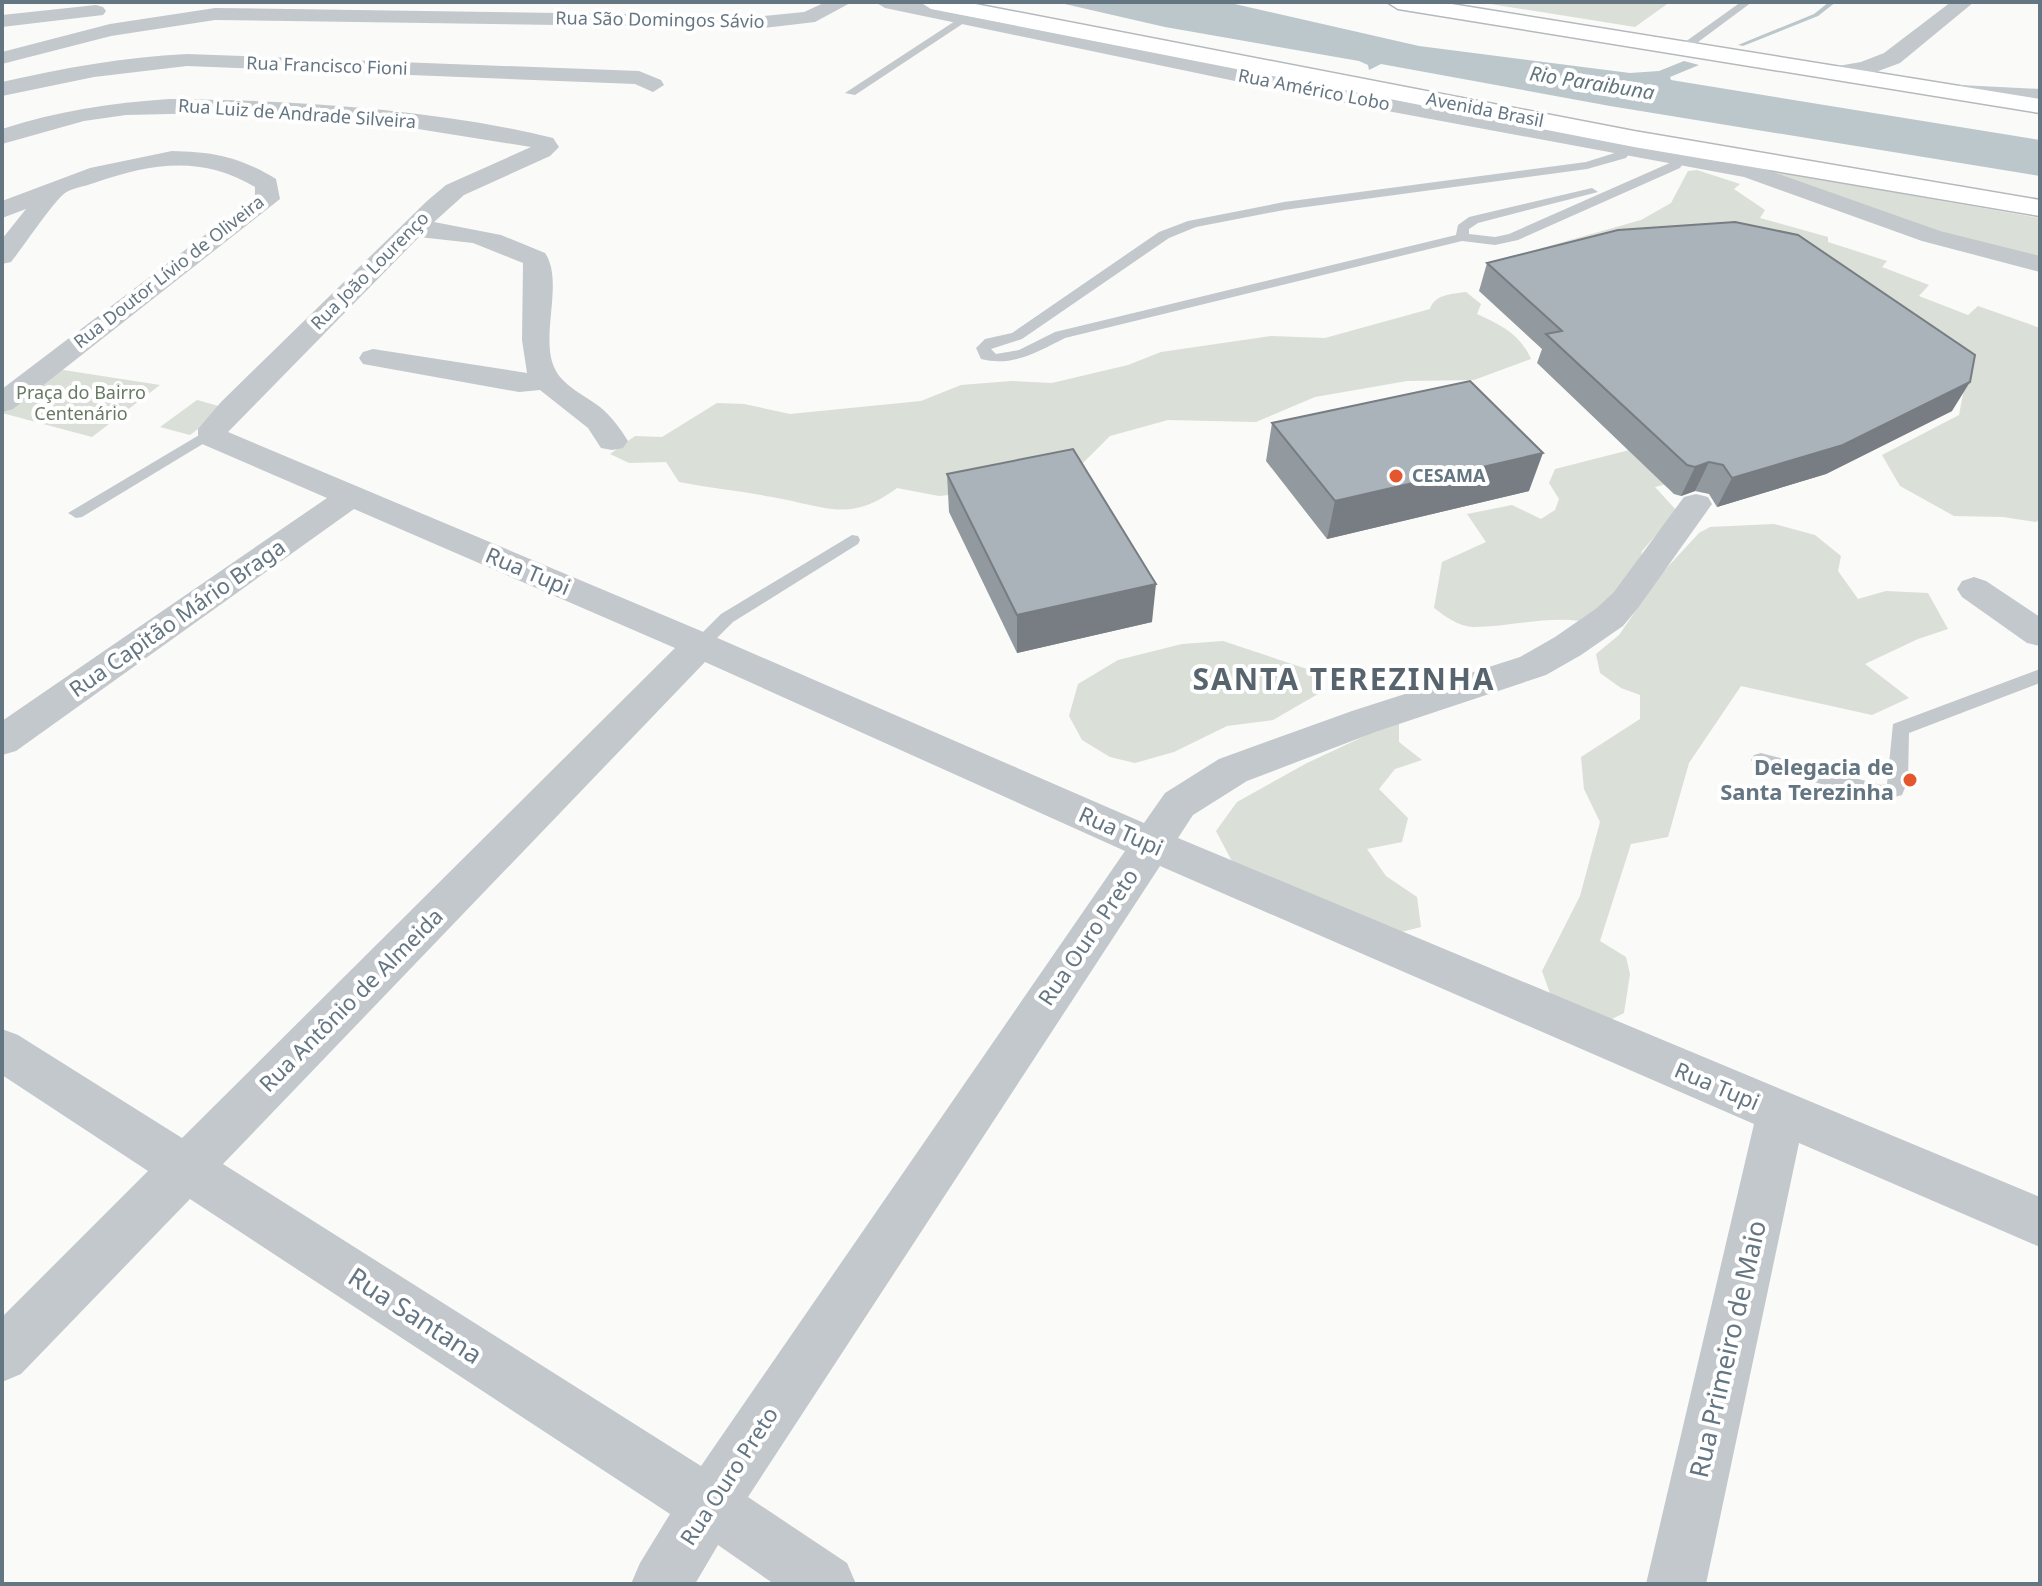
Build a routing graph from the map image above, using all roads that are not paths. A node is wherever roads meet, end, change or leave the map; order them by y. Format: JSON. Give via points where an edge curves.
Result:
{"nodes":[{"id":1,"x":842,"y":2,"type":"edge"},
{"id":2,"x":885,"y":2,"type":"edge"},
{"id":3,"x":931,"y":2,"type":"edge"},
{"id":4,"x":1398,"y":2,"type":"edge"},
{"id":5,"x":1747,"y":2,"type":"edge"},
{"id":6,"x":1964,"y":2,"type":"edge"},
{"id":7,"x":215,"y":14,"type":"junction"},
{"id":8,"x":969,"y":15,"type":"junction"},
{"id":9,"x":2,"y":21,"type":"edge"},
{"id":10,"x":1682,"y":49,"type":"junction"},
{"id":11,"x":2,"y":58,"type":"edge"},
{"id":12,"x":1892,"y":58,"type":"junction"},
{"id":13,"x":1834,"y":73,"type":"junction"},
{"id":14,"x":653,"y":85,"type":"dead end"},
{"id":15,"x":1913,"y":87,"type":"junction"},
{"id":16,"x":2,"y":89,"type":"edge"},
{"id":17,"x":1941,"y":91,"type":"junction"},
{"id":18,"x":851,"y":93,"type":"dead end"},
{"id":19,"x":2040,"y":96,"type":"edge"},
{"id":20,"x":2040,"y":106,"type":"edge"},
{"id":21,"x":2,"y":137,"type":"edge"},
{"id":22,"x":545,"y":143,"type":"joint"},
{"id":23,"x":1631,"y":144,"type":"junction"},
{"id":24,"x":1682,"y":151,"type":"junction"},
{"id":25,"x":1634,"y":183,"type":"junction"},
{"id":26,"x":58,"y":186,"type":"junction"},
{"id":27,"x":2040,"y":208,"type":"edge"},
{"id":28,"x":2,"y":210,"type":"edge"},
{"id":29,"x":412,"y":229,"type":"junction"},
{"id":30,"x":1462,"y":237,"type":"junction"},
{"id":31,"x":2,"y":256,"type":"edge"},
{"id":32,"x":2040,"y":264,"type":"edge"},
{"id":33,"x":373,"y":358,"type":"dead end"},
{"id":34,"x":543,"y":376,"type":"junction"},
{"id":35,"x":2,"y":403,"type":"edge"},
{"id":36,"x":212,"y":431,"type":"junction"},
{"id":37,"x":612,"y":441,"type":"dead end"},
{"id":38,"x":352,"y":495,"type":"junction"},
{"id":39,"x":1696,"y":504,"type":"dead end"},
{"id":40,"x":76,"y":513,"type":"dead end"},
{"id":41,"x":852,"y":540,"type":"dead end"},
{"id":42,"x":1974,"y":589,"type":"dead end"},
{"id":43,"x":2040,"y":634,"type":"edge"},
{"id":44,"x":700,"y":645,"type":"junction"},
{"id":45,"x":2040,"y":676,"type":"edge"},
{"id":46,"x":2,"y":741,"type":"edge"},
{"id":47,"x":1761,"y":760,"type":"dead end"},
{"id":48,"x":1150,"y":844,"type":"junction"},
{"id":49,"x":2,"y":1050,"type":"edge"},
{"id":50,"x":1781,"y":1113,"type":"junction"},
{"id":51,"x":185,"y":1168,"type":"junction"},
{"id":52,"x":2040,"y":1222,"type":"edge"},
{"id":53,"x":2,"y":1355,"type":"edge"},
{"id":54,"x":709,"y":1505,"type":"junction"},
{"id":55,"x":661,"y":1584,"type":"edge"},
{"id":56,"x":826,"y":1584,"type":"edge"},
{"id":57,"x":1676,"y":1584,"type":"edge"}],
"edges":[{"from":1,"to":7,"type":"street","name":"Rua São Domingos Sávio","via":[[796,20],[736,22]]},
{"from":2,"to":8,"type":"street"},
{"from":3,"to":8,"type":"highway","name":"Avenida Brasil"},
{"from":4,"to":10,"type":"highway"},
{"from":5,"to":10,"type":"lane"},
{"from":6,"to":12,"type":"street"},
{"from":7,"to":9,"type":"street","via":[[184,7],[127,6]]},
{"from":7,"to":11,"type":"street","name":"Rua São Domingos Sávio","via":[[110,30]]},
{"from":8,"to":18,"type":"lane"},
{"from":8,"to":23,"type":"highway","name":"Avenida Brasil"},
{"from":10,"to":13,"type":"highway"},
{"from":12,"to":13,"type":"street"},
{"from":12,"to":15,"type":"street","via":[[1895,73]]},
{"from":13,"to":15,"type":"highway"},
{"from":14,"to":16,"type":"street","name":"Rua Francisco Fioni","via":[[639,78],[187,60],[80,70]]},
{"from":15,"to":17,"type":"highway"},
{"from":17,"to":19,"type":"street"},
{"from":17,"to":20,"type":"highway"},
{"from":21,"to":22,"type":"street","name":"Rua Luiz de Andrade Silveira","via":[[86,113],[161,106],[259,108],[431,123]]},
{"from":22,"to":29,"type":"street","name":"Rua João Lourenço","via":[[542,151],[455,190]]},
{"from":23,"to":24,"type":"highway","name":"Avenida Brasil"},
{"from":23,"to":30,"type":"lane","via":[[1611,160],[1587,165],[1284,206],[1193,224],[1164,235],[1017,336],[983,348],[986,356],[1012,358],[1060,335]]},
{"from":24,"to":25,"type":"lane","via":[[1676,165]]},
{"from":24,"to":27,"type":"highway","name":"Avenida Brasil"},
{"from":24,"to":32,"type":"street","via":[[1931,236]]},
{"from":25,"to":30,"type":"lane","via":[[1513,237]]},
{"from":25,"to":30,"type":"lane","via":[[1482,217],[1463,228]]},
{"from":26,"to":28,"type":"street"},
{"from":26,"to":31,"type":"street"},
{"from":26,"to":35,"type":"street","name":"Rua Doutor Lívio de Oliveira","via":[[148,160],[194,159],[254,172],[267,184],[268,199]]},
{"from":29,"to":34,"type":"street","via":[[449,230],[495,241],[536,259],[536,361]]},
{"from":29,"to":36,"type":"street","name":"Rua João Lourenço"},
{"from":33,"to":34,"type":"street","via":[[519,383]]},
{"from":34,"to":37,"type":"street","via":[[605,426]]},
{"from":36,"to":38,"type":"street","name":"Rua Tupi","via":[[220,440]]},
{"from":36,"to":40,"type":"lane"},
{"from":38,"to":44,"type":"street","name":"Rua Tupi"},
{"from":38,"to":46,"type":"street","name":"Rua Capitão Mário Braga"},
{"from":39,"to":48,"type":"street","name":"Rua Ouro Preto","via":[[1626,600],[1589,633],[1533,666],[1233,770],[1179,804]]},
{"from":41,"to":44,"type":"lane","via":[[727,618]]},
{"from":42,"to":43,"type":"street"},
{"from":44,"to":48,"type":"street","name":"Rua Tupi"},
{"from":44,"to":51,"type":"street","name":"Rua Antônio de Almeida"},
{"from":45,"to":47,"type":"lane","via":[[1900,729],[1895,790],[1881,793]]},
{"from":48,"to":50,"type":"street","name":"Rua Tupi"},
{"from":48,"to":54,"type":"street","name":"Rua Ouro Preto"},
{"from":49,"to":51,"type":"street","name":"Rua Santana"},
{"from":50,"to":52,"type":"street","name":"Rua Tupi"},
{"from":50,"to":57,"type":"street","name":"Rua Primeiro de Maio"},
{"from":51,"to":53,"type":"street","name":"Rua Antônio de Almeida"},
{"from":51,"to":54,"type":"street","name":"Rua Santana"},
{"from":54,"to":55,"type":"street","name":"Rua Ouro Preto"},
{"from":54,"to":56,"type":"street","name":"Rua Santana"}]}
